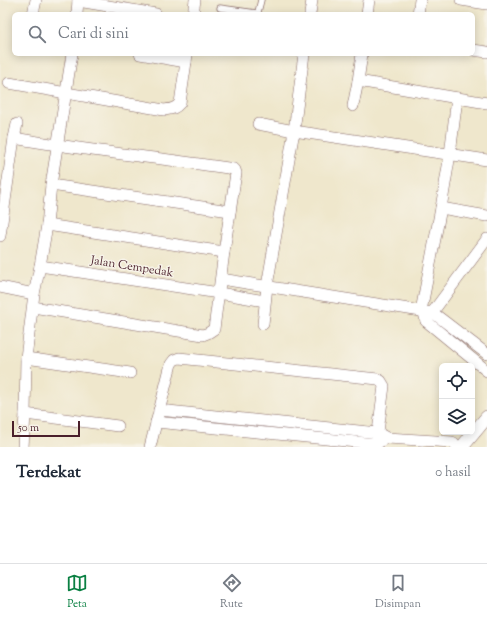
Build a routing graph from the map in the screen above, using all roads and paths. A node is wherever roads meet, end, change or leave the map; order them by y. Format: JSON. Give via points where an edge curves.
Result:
{"nodes":[{"id":1,"x":36,"y":0,"type":"edge"},
{"id":2,"x":78,"y":0,"type":"edge"},
{"id":3,"x":195,"y":0,"type":"edge"},
{"id":4,"x":261,"y":0,"type":"edge"},
{"id":5,"x":312,"y":0,"type":"edge"},
{"id":6,"x":369,"y":0,"type":"edge"},
{"id":7,"x":420,"y":0,"type":"edge"},
{"id":8,"x":461,"y":0,"type":"edge"},
{"id":9,"x":487,"y":4,"type":"edge"},
{"id":10,"x":220,"y":8,"type":"dead end"},
{"id":11,"x":34,"y":12,"type":"edge"},
{"id":12,"x":77,"y":12,"type":"edge"},
{"id":13,"x":145,"y":12,"type":"edge"},
{"id":14,"x":192,"y":12,"type":"edge"},
{"id":15,"x":249,"y":12,"type":"edge"},
{"id":16,"x":258,"y":12,"type":"edge"},
{"id":17,"x":310,"y":12,"type":"edge"},
{"id":18,"x":367,"y":12,"type":"edge"},
{"id":19,"x":418,"y":12,"type":"edge"},
{"id":20,"x":475,"y":50,"type":"edge"},
{"id":21,"x":487,"y":52,"type":"edge"},
{"id":22,"x":72,"y":56,"type":"edge"},
{"id":23,"x":163,"y":56,"type":"edge"},
{"id":24,"x":304,"y":56,"type":"edge"},
{"id":25,"x":362,"y":56,"type":"edge"},
{"id":26,"x":186,"y":58,"type":"edge"},
{"id":27,"x":358,"y":81,"type":"junction"},
{"id":28,"x":9,"y":83,"type":"dead end"},
{"id":29,"x":65,"y":93,"type":"junction"},
{"id":30,"x":457,"y":98,"type":"junction"},
{"id":31,"x":487,"y":103,"type":"edge"},
{"id":32,"x":353,"y":106,"type":"dead end"},
{"id":33,"x":17,"y":124,"type":"dead end"},
{"id":34,"x":258,"y":124,"type":"dead end"},
{"id":35,"x":294,"y":131,"type":"junction"},
{"id":36,"x":14,"y":138,"type":"junction"},
{"id":37,"x":57,"y":146,"type":"junction"},
{"id":38,"x":450,"y":154,"type":"junction"},
{"id":39,"x":487,"y":160,"type":"edge"},
{"id":40,"x":51,"y":185,"type":"junction"},
{"id":41,"x":442,"y":208,"type":"junction"},
{"id":42,"x":230,"y":211,"type":"junction"},
{"id":43,"x":487,"y":216,"type":"edge"},
{"id":44,"x":47,"y":225,"type":"junction"},
{"id":45,"x":0,"y":236,"type":"edge"},
{"id":46,"x":487,"y":239,"type":"edge"},
{"id":47,"x":224,"y":252,"type":"junction"},
{"id":48,"x":40,"y":266,"type":"junction"},
{"id":49,"x":221,"y":279,"type":"junction"},
{"id":50,"x":267,"y":286,"type":"junction"},
{"id":51,"x":0,"y":287,"type":"edge"},
{"id":52,"x":219,"y":293,"type":"junction"},
{"id":53,"x":34,"y":294,"type":"junction"},
{"id":54,"x":265,"y":301,"type":"junction"},
{"id":55,"x":33,"y":307,"type":"junction"},
{"id":56,"x":426,"y":314,"type":"junction"},
{"id":57,"x":263,"y":324,"type":"dead end"},
{"id":58,"x":470,"y":340,"type":"junction"},
{"id":59,"x":461,"y":349,"type":"junction"},
{"id":60,"x":487,"y":354,"type":"edge"},
{"id":61,"x":26,"y":358,"type":"junction"},
{"id":62,"x":487,"y":371,"type":"edge"},
{"id":63,"x":130,"y":373,"type":"dead end"},
{"id":64,"x":159,"y":410,"type":"junction"},
{"id":65,"x":25,"y":414,"type":"junction"},
{"id":66,"x":487,"y":417,"type":"edge"},
{"id":67,"x":266,"y":421,"type":"junction"},
{"id":68,"x":156,"y":422,"type":"junction"},
{"id":69,"x":118,"y":426,"type":"dead end"},
{"id":70,"x":264,"y":433,"type":"junction"},
{"id":71,"x":379,"y":441,"type":"edge"},
{"id":72,"x":23,"y":447,"type":"edge"},
{"id":73,"x":150,"y":447,"type":"edge"},
{"id":74,"x":458,"y":447,"type":"edge"},
{"id":75,"x":462,"y":447,"type":"edge"}],
"edges":[{"from":1,"to":11,"type":"street"},
{"from":2,"to":12,"type":"street"},
{"from":2,"to":13,"type":"street"},
{"from":3,"to":14,"type":"street"},
{"from":4,"to":16,"type":"lane"},
{"from":5,"to":17,"type":"street"},
{"from":6,"to":18,"type":"street"},
{"from":7,"to":19,"type":"street"},
{"from":8,"to":9,"type":"street"},
{"from":10,"to":15,"type":"lane"},
{"from":20,"to":21,"type":"street"},
{"from":22,"to":29,"type":"street"},
{"from":23,"to":26,"type":"street"},
{"from":24,"to":35,"type":"street"},
{"from":25,"to":27,"type":"street"},
{"from":26,"to":29,"type":"street","via":[[180,103],[176,108],[164,110]]},
{"from":27,"to":30,"type":"street"},
{"from":27,"to":32,"type":"street"},
{"from":28,"to":29,"type":"street"},
{"from":29,"to":37,"type":"street"},
{"from":30,"to":31,"type":"street"},
{"from":30,"to":38,"type":"street"},
{"from":33,"to":36,"type":"street"},
{"from":34,"to":35,"type":"street"},
{"from":35,"to":38,"type":"street"},
{"from":35,"to":50,"type":"street"},
{"from":36,"to":37,"type":"street"},
{"from":36,"to":45,"type":"street"},
{"from":37,"to":40,"type":"street"},
{"from":37,"to":42,"type":"street","via":[[235,170]]},
{"from":38,"to":39,"type":"street"},
{"from":38,"to":41,"type":"street"},
{"from":40,"to":42,"type":"street"},
{"from":40,"to":44,"type":"street"},
{"from":41,"to":43,"type":"street"},
{"from":41,"to":56,"type":"street"},
{"from":42,"to":47,"type":"street"},
{"from":44,"to":47,"type":"street"},
{"from":44,"to":48,"type":"street"},
{"from":46,"to":56,"type":"street"},
{"from":47,"to":49,"type":"street"},
{"from":48,"to":52,"type":"street","name":"Jalan Cempedak"},
{"from":48,"to":53,"type":"street"},
{"from":49,"to":50,"type":"street"},
{"from":49,"to":52,"type":"street"},
{"from":50,"to":54,"type":"street"},
{"from":50,"to":56,"type":"street"},
{"from":51,"to":53,"type":"street"},
{"from":52,"to":54,"type":"street","name":"Jalan Cempedak"},
{"from":52,"to":55,"type":"street","via":[[214,329],[204,335]]},
{"from":53,"to":55,"type":"street"},
{"from":54,"to":57,"type":"street"},
{"from":55,"to":61,"type":"street"},
{"from":56,"to":58,"type":"street"},
{"from":56,"to":59,"type":"street"},
{"from":58,"to":59,"type":"street"},
{"from":58,"to":60,"type":"street"},
{"from":59,"to":62,"type":"street"},
{"from":61,"to":63,"type":"street"},
{"from":61,"to":65,"type":"street"},
{"from":64,"to":67,"type":"street"},
{"from":64,"to":68,"type":"street"},
{"from":64,"to":71,"type":"street","via":[[171,364],[178,358],[378,379],[384,386]]},
{"from":65,"to":69,"type":"street"},
{"from":65,"to":72,"type":"street"},
{"from":66,"to":75,"type":"street"},
{"from":67,"to":70,"type":"street"},
{"from":67,"to":71,"type":"street"},
{"from":68,"to":70,"type":"street"},
{"from":68,"to":73,"type":"street"},
{"from":70,"to":71,"type":"street"},
{"from":71,"to":74,"type":"street","via":[[452,442]]}]}
